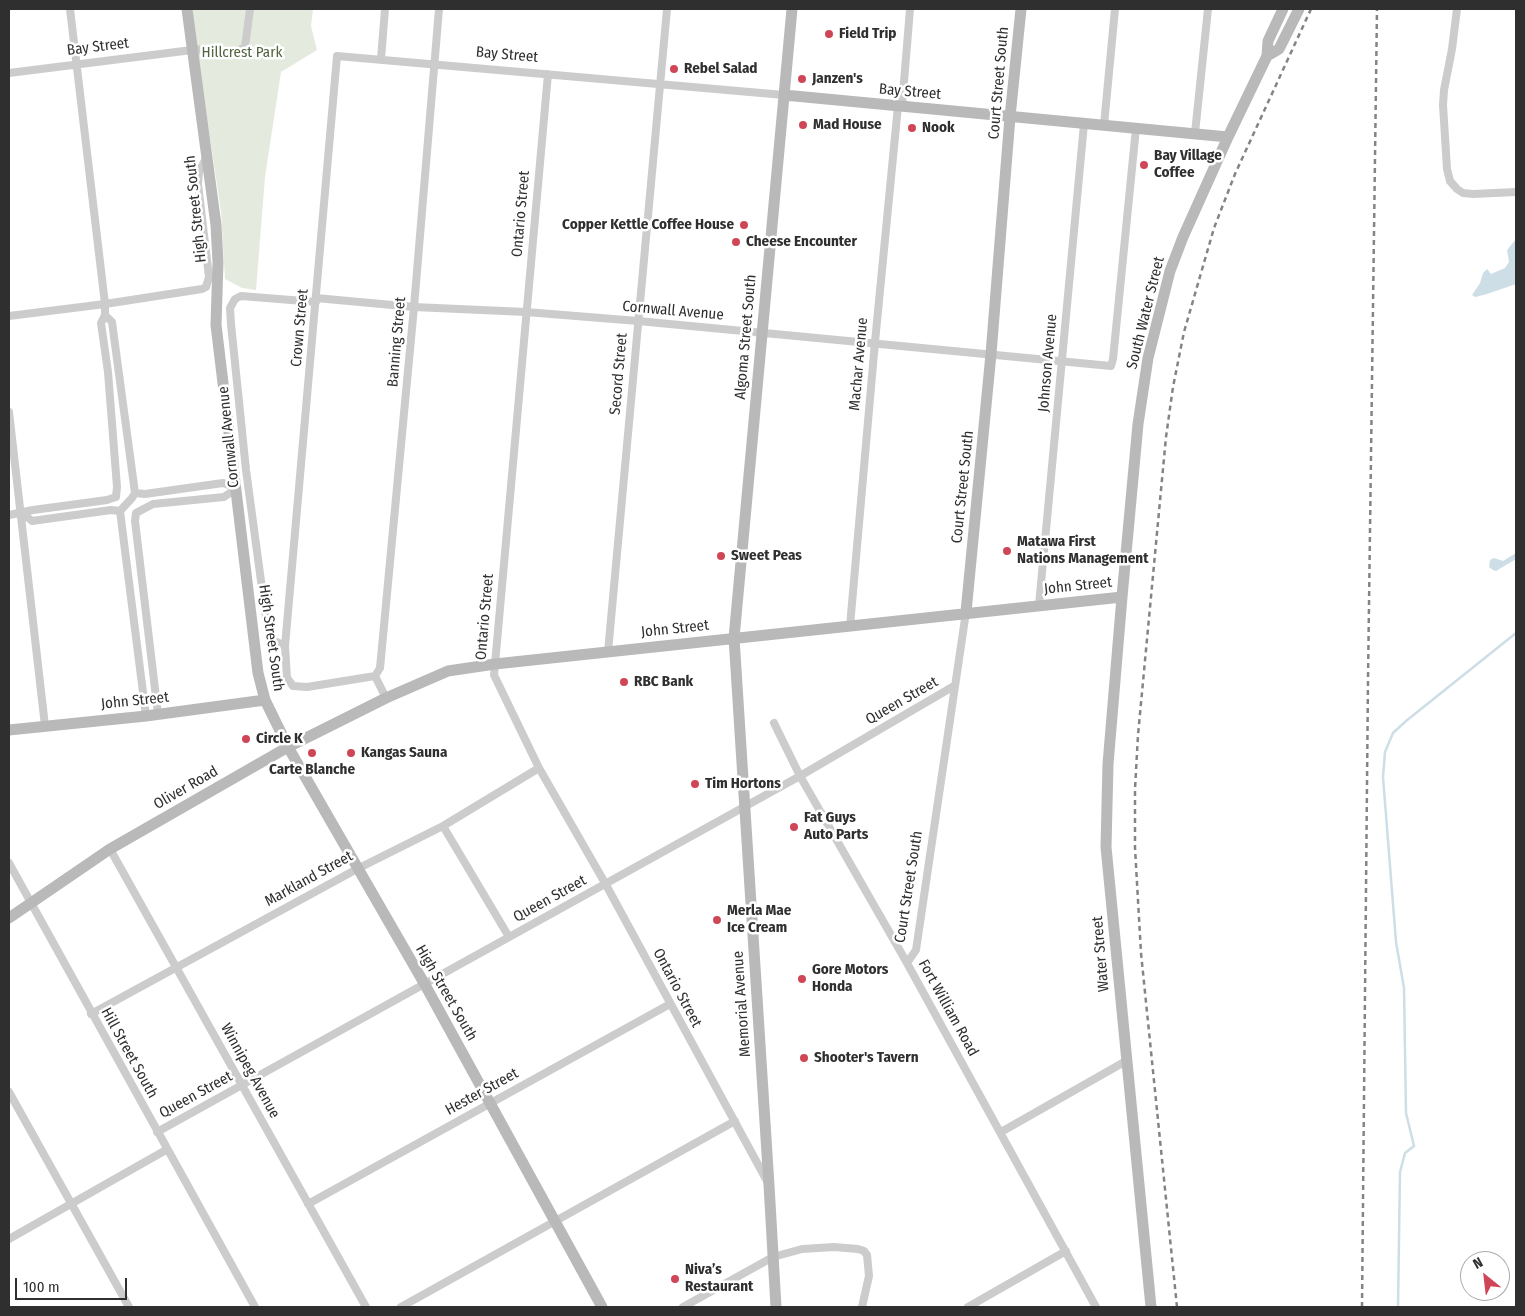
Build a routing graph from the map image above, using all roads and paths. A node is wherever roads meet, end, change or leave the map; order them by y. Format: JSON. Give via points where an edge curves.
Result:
{"nodes":[{"id":1,"x":70,"y":9,"type":"edge"},
{"id":2,"x":187,"y":9,"type":"edge"},
{"id":3,"x":250,"y":9,"type":"edge"},
{"id":4,"x":385,"y":9,"type":"edge"},
{"id":5,"x":439,"y":9,"type":"edge"},
{"id":6,"x":668,"y":9,"type":"edge"},
{"id":7,"x":792,"y":9,"type":"edge"},
{"id":8,"x":910,"y":9,"type":"edge"},
{"id":9,"x":1021,"y":9,"type":"edge"},
{"id":10,"x":1115,"y":9,"type":"edge"},
{"id":11,"x":1208,"y":9,"type":"edge"},
{"id":12,"x":1283,"y":9,"type":"edge"},
{"id":13,"x":1299,"y":9,"type":"edge"},
{"id":14,"x":1457,"y":9,"type":"edge"},
{"id":15,"x":192,"y":50,"type":"junction"},
{"id":16,"x":1267,"y":56,"type":"junction"},
{"id":17,"x":381,"y":59,"type":"junction"},
{"id":18,"x":433,"y":64,"type":"junction"},
{"id":19,"x":77,"y":65,"type":"junction"},
{"id":20,"x":9,"y":73,"type":"edge"},
{"id":21,"x":548,"y":74,"type":"junction"},
{"id":22,"x":660,"y":85,"type":"junction"},
{"id":23,"x":784,"y":95,"type":"junction"},
{"id":24,"x":900,"y":106,"type":"junction"},
{"id":25,"x":1010,"y":116,"type":"junction"},
{"id":26,"x":1084,"y":124,"type":"junction"},
{"id":27,"x":1104,"y":125,"type":"junction"},
{"id":28,"x":1136,"y":128,"type":"junction"},
{"id":29,"x":1195,"y":133,"type":"junction"},
{"id":30,"x":1228,"y":137,"type":"junction"},
{"id":31,"x":206,"y":158,"type":"junction"},
{"id":32,"x":1516,"y":192,"type":"edge"},
{"id":33,"x":316,"y":300,"type":"junction"},
{"id":34,"x":105,"y":304,"type":"junction"},
{"id":35,"x":414,"y":307,"type":"junction"},
{"id":36,"x":526,"y":312,"type":"junction"},
{"id":37,"x":105,"y":315,"type":"junction"},
{"id":38,"x":9,"y":316,"type":"edge"},
{"id":39,"x":638,"y":321,"type":"junction"},
{"id":40,"x":762,"y":332,"type":"junction"},
{"id":41,"x":875,"y":342,"type":"junction"},
{"id":42,"x":992,"y":354,"type":"junction"},
{"id":43,"x":1061,"y":362,"type":"junction"},
{"id":44,"x":119,"y":371,"type":"junction"},
{"id":45,"x":108,"y":372,"type":"junction"},
{"id":46,"x":9,"y":412,"type":"edge"},
{"id":47,"x":237,"y":488,"type":"junction"},
{"id":48,"x":135,"y":493,"type":"junction"},
{"id":49,"x":120,"y":511,"type":"junction"},
{"id":50,"x":22,"y":513,"type":"junction"},
{"id":51,"x":9,"y":515,"type":"edge"},
{"id":52,"x":1122,"y":597,"type":"junction"},
{"id":53,"x":1039,"y":605,"type":"junction"},
{"id":54,"x":966,"y":612,"type":"junction"},
{"id":55,"x":850,"y":626,"type":"junction"},
{"id":56,"x":734,"y":638,"type":"junction"},
{"id":57,"x":285,"y":646,"type":"junction"},
{"id":58,"x":608,"y":652,"type":"junction"},
{"id":59,"x":495,"y":664,"type":"junction"},
{"id":60,"x":375,"y":676,"type":"junction"},
{"id":61,"x":954,"y":686,"type":"junction"},
{"id":62,"x":386,"y":698,"type":"junction"},
{"id":63,"x":265,"y":700,"type":"junction"},
{"id":64,"x":152,"y":715,"type":"junction"},
{"id":65,"x":774,"y":723,"type":"dead end"},
{"id":66,"x":45,"y":726,"type":"junction"},
{"id":67,"x":9,"y":730,"type":"edge"},
{"id":68,"x":288,"y":747,"type":"junction"},
{"id":69,"x":539,"y":768,"type":"junction"},
{"id":70,"x":800,"y":776,"type":"junction"},
{"id":71,"x":744,"y":806,"type":"junction"},
{"id":72,"x":443,"y":826,"type":"junction"},
{"id":73,"x":110,"y":849,"type":"junction"},
{"id":74,"x":9,"y":864,"type":"edge"},
{"id":75,"x":357,"y":869,"type":"junction"},
{"id":76,"x":605,"y":883,"type":"junction"},
{"id":77,"x":30,"y":903,"type":"junction"},
{"id":78,"x":9,"y":918,"type":"edge"},
{"id":79,"x":509,"y":937,"type":"junction"},
{"id":80,"x":907,"y":963,"type":"junction"},
{"id":81,"x":176,"y":967,"type":"junction"},
{"id":82,"x":424,"y":983,"type":"junction"},
{"id":83,"x":670,"y":1004,"type":"junction"},
{"id":84,"x":91,"y":1014,"type":"junction"},
{"id":85,"x":1126,"y":1061,"type":"junction"},
{"id":86,"x":242,"y":1086,"type":"junction"},
{"id":87,"x":9,"y":1092,"type":"edge"},
{"id":88,"x":491,"y":1103,"type":"junction"},
{"id":89,"x":735,"y":1121,"type":"junction"},
{"id":90,"x":156,"y":1132,"type":"junction"},
{"id":91,"x":1001,"y":1132,"type":"junction"},
{"id":92,"x":166,"y":1150,"type":"junction"},
{"id":93,"x":770,"y":1184,"type":"junction"},
{"id":94,"x":70,"y":1204,"type":"junction"},
{"id":95,"x":308,"y":1204,"type":"junction"},
{"id":96,"x":556,"y":1221,"type":"junction"},
{"id":97,"x":9,"y":1239,"type":"edge"},
{"id":98,"x":1066,"y":1251,"type":"junction"},
{"id":99,"x":772,"y":1257,"type":"junction"},
{"id":100,"x":129,"y":1307,"type":"edge"},
{"id":101,"x":255,"y":1307,"type":"edge"},
{"id":102,"x":366,"y":1307,"type":"edge"},
{"id":103,"x":402,"y":1307,"type":"edge"},
{"id":104,"x":602,"y":1307,"type":"edge"},
{"id":105,"x":682,"y":1307,"type":"edge"},
{"id":106,"x":776,"y":1307,"type":"edge"},
{"id":107,"x":862,"y":1307,"type":"edge"},
{"id":108,"x":968,"y":1307,"type":"edge"},
{"id":109,"x":1096,"y":1307,"type":"edge"},
{"id":110,"x":1151,"y":1307,"type":"edge"}],
"edges":[{"from":1,"to":19,"type":"street"},
{"from":2,"to":15,"type":"main road","name":"High Street South"},
{"from":3,"to":15,"type":"street","name":"Bay Street","via":[[246,43],[242,50],[229,54],[208,49]]},
{"from":4,"to":17,"type":"street"},
{"from":5,"to":18,"type":"street","name":"Banning Street"},
{"from":6,"to":22,"type":"street","name":"Secord Street"},
{"from":7,"to":23,"type":"main road","name":"Algoma Street South"},
{"from":8,"to":24,"type":"street","name":"Machar Avenue"},
{"from":9,"to":25,"type":"main road","name":"Court Street South"},
{"from":10,"to":27,"type":"street"},
{"from":11,"to":29,"type":"street"},
{"from":12,"to":16,"type":"main road","name":"South Water Street","via":[[1268,41]]},
{"from":13,"to":16,"type":"main road","name":"South Water Street","via":[[1278,49]]},
{"from":14,"to":32,"type":"street","via":[[1443,106],[1450,182],[1463,193]]},
{"from":15,"to":19,"type":"street","name":"Bay Street"},
{"from":15,"to":31,"type":"main road","name":"High Street South"},
{"from":16,"to":30,"type":"main road","name":"South Water Street"},
{"from":17,"to":18,"type":"street","name":"Bay Street"},
{"from":17,"to":33,"type":"street","name":"Crown Street","via":[[337,56]]},
{"from":18,"to":21,"type":"street","name":"Bay Street"},
{"from":18,"to":35,"type":"street","name":"Banning Street"},
{"from":19,"to":20,"type":"street","name":"Bay Street"},
{"from":19,"to":34,"type":"street"},
{"from":21,"to":22,"type":"street","name":"Bay Street"},
{"from":21,"to":36,"type":"street","name":"Ontario Street"},
{"from":22,"to":23,"type":"street","name":"Bay Street"},
{"from":22,"to":39,"type":"street","name":"Secord Street"},
{"from":23,"to":24,"type":"main road","name":"Bay Street"},
{"from":23,"to":40,"type":"main road","name":"Algoma Street South"},
{"from":24,"to":25,"type":"main road","name":"Bay Street"},
{"from":24,"to":41,"type":"street","name":"Machar Avenue"},
{"from":25,"to":26,"type":"main road","name":"Bay Street"},
{"from":25,"to":42,"type":"main road","name":"Court Street South"},
{"from":26,"to":27,"type":"main road","name":"Bay Street"},
{"from":26,"to":43,"type":"street","name":"Johnson Avenue"},
{"from":27,"to":28,"type":"main road","name":"Bay Street"},
{"from":28,"to":29,"type":"main road","name":"Bay Street"},
{"from":28,"to":43,"type":"street","name":"Cornwall Avenue","via":[[1113,360],[1111,366]]},
{"from":29,"to":30,"type":"main road","name":"Bay Street"},
{"from":30,"to":52,"type":"main road","name":"South Water Street","via":[[1173,263],[1151,342],[1138,424]]},
{"from":31,"to":34,"type":"street","via":[[198,184],[208,284],[202,289]]},
{"from":31,"to":47,"type":"main road","name":"High Street South","via":[[216,225],[216,325]]},
{"from":33,"to":35,"type":"street","name":"Cornwall Avenue"},
{"from":33,"to":57,"type":"street","name":"Crown Street"},
{"from":33,"to":57,"type":"street","name":"Cornwall Avenue","via":[[241,296],[230,308],[246,470],[266,618],[273,640]]},
{"from":34,"to":37,"type":"street"},
{"from":34,"to":38,"type":"street"},
{"from":35,"to":36,"type":"street","name":"Cornwall Avenue"},
{"from":35,"to":60,"type":"street","name":"Banning Street","via":[[380,668]]},
{"from":36,"to":39,"type":"street","name":"Cornwall Avenue"},
{"from":36,"to":59,"type":"street","name":"Ontario Street"},
{"from":37,"to":44,"type":"street","via":[[112,322]]},
{"from":37,"to":45,"type":"street","via":[[101,322]]},
{"from":39,"to":40,"type":"street","name":"Cornwall Avenue"},
{"from":39,"to":58,"type":"street","name":"Secord Street"},
{"from":40,"to":41,"type":"street","name":"Cornwall Avenue"},
{"from":40,"to":56,"type":"main road","name":"Algoma Street South"},
{"from":41,"to":42,"type":"street","name":"Cornwall Avenue"},
{"from":41,"to":55,"type":"street","name":"Machar Avenue"},
{"from":42,"to":43,"type":"street","name":"Cornwall Avenue"},
{"from":42,"to":54,"type":"main road","name":"Court Street South"},
{"from":43,"to":53,"type":"street","name":"Johnson Avenue"},
{"from":44,"to":45,"type":"street"},
{"from":44,"to":48,"type":"street"},
{"from":45,"to":50,"type":"street","via":[[116,497]]},
{"from":46,"to":50,"type":"street"},
{"from":47,"to":48,"type":"street","via":[[223,483]]},
{"from":47,"to":63,"type":"main road","name":"High Street South","via":[[258,673]]},
{"from":47,"to":64,"type":"street","via":[[224,497],[153,504],[136,513]]},
{"from":48,"to":49,"type":"street"},
{"from":49,"to":50,"type":"street","via":[[32,522]]},
{"from":49,"to":64,"type":"street"},
{"from":50,"to":51,"type":"street"},
{"from":50,"to":66,"type":"street"},
{"from":52,"to":53,"type":"main road","name":"John Street"},
{"from":52,"to":85,"type":"main road","name":"Water Street","via":[[1108,764],[1106,847]]},
{"from":53,"to":54,"type":"main road","name":"John Street"},
{"from":54,"to":55,"type":"main road","name":"John Street"},
{"from":54,"to":61,"type":"street","name":"Court Street South"},
{"from":55,"to":56,"type":"main road","name":"John Street"},
{"from":56,"to":58,"type":"main road","name":"John Street"},
{"from":56,"to":71,"type":"main road","name":"Memorial Avenue"},
{"from":57,"to":60,"type":"street","via":[[287,678],[293,686],[307,688]]},
{"from":58,"to":59,"type":"main road","name":"John Street"},
{"from":59,"to":62,"type":"main road","name":"John Street","via":[[448,671]]},
{"from":59,"to":69,"type":"street","name":"Ontario Street","via":[[494,676]]},
{"from":60,"to":62,"type":"street"},
{"from":61,"to":70,"type":"street","name":"Queen Street"},
{"from":61,"to":80,"type":"street","name":"Court Street South","via":[[916,950]]},
{"from":62,"to":68,"type":"main road","name":"Oliver Road"},
{"from":63,"to":64,"type":"main road","name":"John Street"},
{"from":63,"to":68,"type":"main road","name":"High Street South"},
{"from":64,"to":66,"type":"main road","name":"John Street"},
{"from":65,"to":70,"type":"street","name":"Fort William Road"},
{"from":66,"to":67,"type":"main road","name":"John Street"},
{"from":68,"to":73,"type":"main road","name":"Oliver Road"},
{"from":68,"to":75,"type":"main road","name":"High Street South"},
{"from":69,"to":72,"type":"street","name":"Markland Street"},
{"from":69,"to":76,"type":"street","name":"Ontario Street"},
{"from":70,"to":71,"type":"street","name":"Queen Street"},
{"from":70,"to":80,"type":"street","name":"Fort William Road"},
{"from":71,"to":76,"type":"street","name":"Queen Street"},
{"from":71,"to":93,"type":"main road","name":"Memorial Avenue"},
{"from":72,"to":75,"type":"street","name":"Markland Street"},
{"from":72,"to":79,"type":"street"},
{"from":73,"to":77,"type":"main road","name":"Oliver Road"},
{"from":73,"to":81,"type":"street","name":"Winnipeg Avenue"},
{"from":74,"to":77,"type":"street","name":"Hill Street South"},
{"from":75,"to":81,"type":"street","name":"Markland Street"},
{"from":75,"to":82,"type":"main road","name":"High Street South"},
{"from":76,"to":79,"type":"street","name":"Queen Street"},
{"from":76,"to":83,"type":"street","name":"Ontario Street"},
{"from":77,"to":78,"type":"main road","name":"Oliver Road"},
{"from":77,"to":84,"type":"street","name":"Hill Street South"},
{"from":79,"to":82,"type":"street","name":"Queen Street"},
{"from":80,"to":91,"type":"street","name":"Fort William Road"},
{"from":81,"to":84,"type":"street","name":"Markland Street"},
{"from":81,"to":86,"type":"street","name":"Winnipeg Avenue"},
{"from":82,"to":86,"type":"street","name":"Queen Street"},
{"from":82,"to":88,"type":"main road","name":"High Street South"},
{"from":83,"to":88,"type":"street","name":"Hester Street"},
{"from":83,"to":89,"type":"street","name":"Ontario Street"},
{"from":84,"to":90,"type":"street","name":"Hill Street South"},
{"from":85,"to":91,"type":"street"},
{"from":85,"to":110,"type":"main road","name":"Water Street"},
{"from":86,"to":90,"type":"street","name":"Queen Street"},
{"from":86,"to":95,"type":"street","name":"Winnipeg Avenue"},
{"from":87,"to":94,"type":"street"},
{"from":88,"to":95,"type":"street","name":"Hester Street"},
{"from":88,"to":96,"type":"main road","name":"High Street South"},
{"from":89,"to":93,"type":"street","name":"Ontario Street"},
{"from":89,"to":96,"type":"street"},
{"from":90,"to":92,"type":"street","name":"Hill Street South"},
{"from":91,"to":98,"type":"street","name":"Fort William Road"},
{"from":92,"to":94,"type":"street"},
{"from":92,"to":101,"type":"street","name":"Hill Street South"},
{"from":93,"to":99,"type":"main road","name":"Memorial Avenue"},
{"from":94,"to":97,"type":"street"},
{"from":94,"to":100,"type":"street"},
{"from":95,"to":102,"type":"street","name":"Winnipeg Avenue"},
{"from":96,"to":103,"type":"street"},
{"from":96,"to":104,"type":"main road","name":"High Street South"},
{"from":98,"to":108,"type":"street"},
{"from":98,"to":109,"type":"street","name":"Fort William Road"},
{"from":99,"to":105,"type":"street"},
{"from":99,"to":106,"type":"main road","name":"Memorial Avenue"},
{"from":99,"to":107,"type":"street","via":[[802,1249],[834,1247],[864,1251],[869,1276]]}]}
